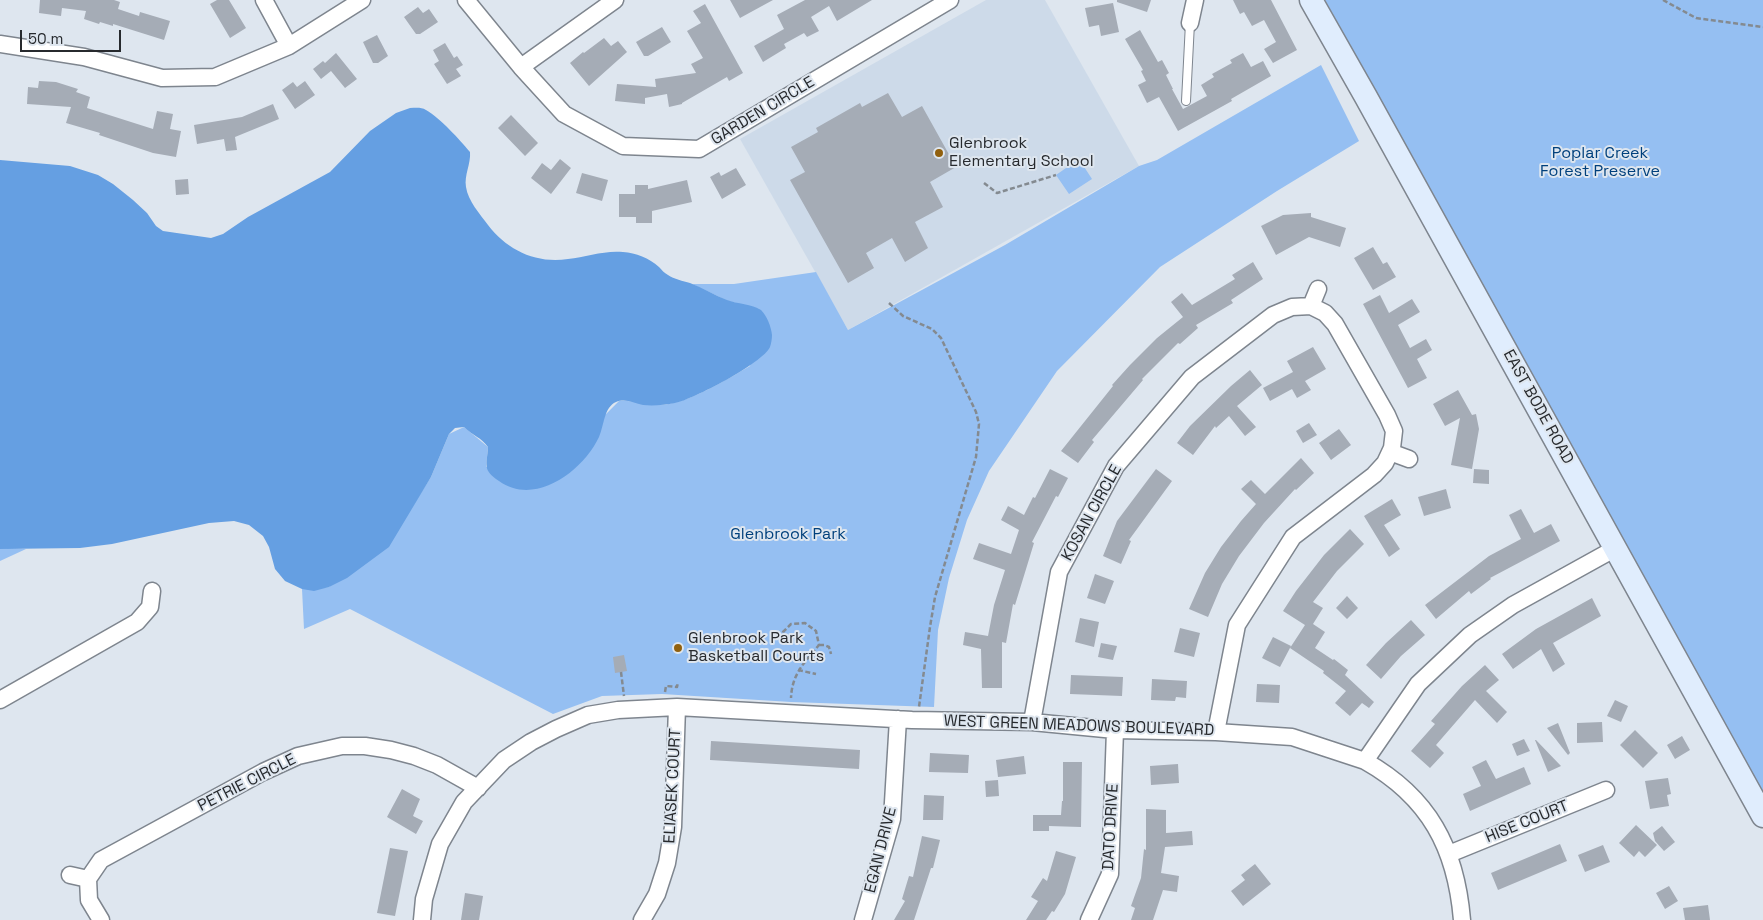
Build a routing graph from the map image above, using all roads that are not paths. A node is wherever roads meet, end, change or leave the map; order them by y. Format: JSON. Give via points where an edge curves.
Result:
{"nodes":[{"id":1,"x":264,"y":0,"type":"edge"},
{"id":2,"x":362,"y":0,"type":"edge"},
{"id":3,"x":466,"y":0,"type":"edge"},
{"id":4,"x":615,"y":0,"type":"edge"},
{"id":5,"x":950,"y":0,"type":"edge"},
{"id":6,"x":1195,"y":0,"type":"edge"},
{"id":7,"x":1311,"y":0,"type":"edge"},
{"id":8,"x":1190,"y":23,"type":"joint"},
{"id":9,"x":0,"y":44,"type":"edge"},
{"id":10,"x":289,"y":46,"type":"junction"},
{"id":11,"x":521,"y":67,"type":"junction"},
{"id":12,"x":1186,"y":101,"type":"dead end"},
{"id":13,"x":1318,"y":289,"type":"dead end"},
{"id":14,"x":1311,"y":306,"type":"junction"},
{"id":15,"x":1390,"y":452,"type":"junction"},
{"id":16,"x":1410,"y":459,"type":"dead end"},
{"id":17,"x":1616,"y":548,"type":"junction"},
{"id":18,"x":152,"y":591,"type":"dead end"},
{"id":19,"x":0,"y":700,"type":"edge"},
{"id":20,"x":677,"y":708,"type":"junction"},
{"id":21,"x":905,"y":720,"type":"junction"},
{"id":22,"x":1032,"y":722,"type":"junction"},
{"id":23,"x":1115,"y":730,"type":"junction"},
{"id":24,"x":1216,"y":732,"type":"junction"},
{"id":25,"x":1365,"y":761,"type":"junction"},
{"id":26,"x":478,"y":788,"type":"junction"},
{"id":27,"x":1606,"y":790,"type":"dead end"},
{"id":28,"x":1763,"y":816,"type":"edge"},
{"id":29,"x":1448,"y":854,"type":"junction"},
{"id":30,"x":70,"y":875,"type":"dead end"},
{"id":31,"x":88,"y":879,"type":"junction"},
{"id":32,"x":101,"y":920,"type":"edge"},
{"id":33,"x":422,"y":920,"type":"edge"},
{"id":34,"x":642,"y":920,"type":"edge"},
{"id":35,"x":863,"y":920,"type":"edge"},
{"id":36,"x":1090,"y":920,"type":"edge"},
{"id":37,"x":1462,"y":920,"type":"edge"}],
"edges":[{"from":1,"to":10,"type":"street"},
{"from":2,"to":10,"type":"street"},
{"from":3,"to":11,"type":"street","name":"GARDEN CIRCLE"},
{"from":4,"to":11,"type":"street"},
{"from":5,"to":11,"type":"street","name":"GARDEN CIRCLE","via":[[699,149],[623,146],[564,114]]},
{"from":6,"to":8,"type":"street"},
{"from":7,"to":17,"type":"street","name":"EAST BODE ROAD"},
{"from":8,"to":12,"type":"lane"},
{"from":9,"to":10,"type":"street","via":[[84,57],[162,78],[215,77]]},
{"from":13,"to":14,"type":"street"},
{"from":14,"to":15,"type":"street","via":[[1325,313],[1335,324],[1387,415],[1394,431]]},
{"from":14,"to":22,"type":"street","name":"KOSAN CIRCLE","via":[[1292,307],[1273,316],[1192,377],[1116,466],[1059,572]]},
{"from":15,"to":16,"type":"street"},
{"from":15,"to":24,"type":"street","via":[[1374,475],[1293,537],[1237,626]]},
{"from":17,"to":25,"type":"street","via":[[1513,605],[1470,635],[1418,684]]},
{"from":17,"to":28,"type":"street","name":"EAST BODE ROAD"},
{"from":18,"to":19,"type":"street","via":[[150,607],[137,622]]},
{"from":20,"to":21,"type":"street","name":"WEST GREEN MEADOWS BOULEVARD"},
{"from":20,"to":26,"type":"street","name":"WEST GREEN MEADOWS BOULEVARD","via":[[588,715],[556,728],[504,760]]},
{"from":20,"to":34,"type":"street","name":"ELIASEK COURT","via":[[673,827],[667,864],[657,894]]},
{"from":21,"to":22,"type":"street","name":"WEST GREEN MEADOWS BOULEVARD"},
{"from":21,"to":35,"type":"street","name":"EGAN DRIVE","via":[[892,819]]},
{"from":22,"to":23,"type":"street","name":"WEST GREEN MEADOWS BOULEVARD"},
{"from":23,"to":24,"type":"street","name":"WEST GREEN MEADOWS BOULEVARD"},
{"from":23,"to":36,"type":"street","name":"DATO DRIVE","via":[[1110,874]]},
{"from":24,"to":25,"type":"street","name":"WEST GREEN MEADOWS BOULEVARD","via":[[1292,737]]},
{"from":25,"to":29,"type":"street","name":"WEST GREEN MEADOWS BOULEVARD","via":[[1416,800]]},
{"from":26,"to":31,"type":"street","name":"PETRIE CIRCLE","via":[[438,765],[391,750],[342,746],[298,756],[102,860]]},
{"from":26,"to":33,"type":"street","name":"WEST GREEN MEADOWS BOULEVARD","via":[[464,802],[440,844],[424,900]]},
{"from":27,"to":29,"type":"street","name":"HISE COURT"},
{"from":29,"to":37,"type":"street","name":"WEST GREEN MEADOWS BOULEVARD","via":[[1458,884]]},
{"from":30,"to":31,"type":"street"},
{"from":31,"to":32,"type":"street","via":[[89,900]]}]}
